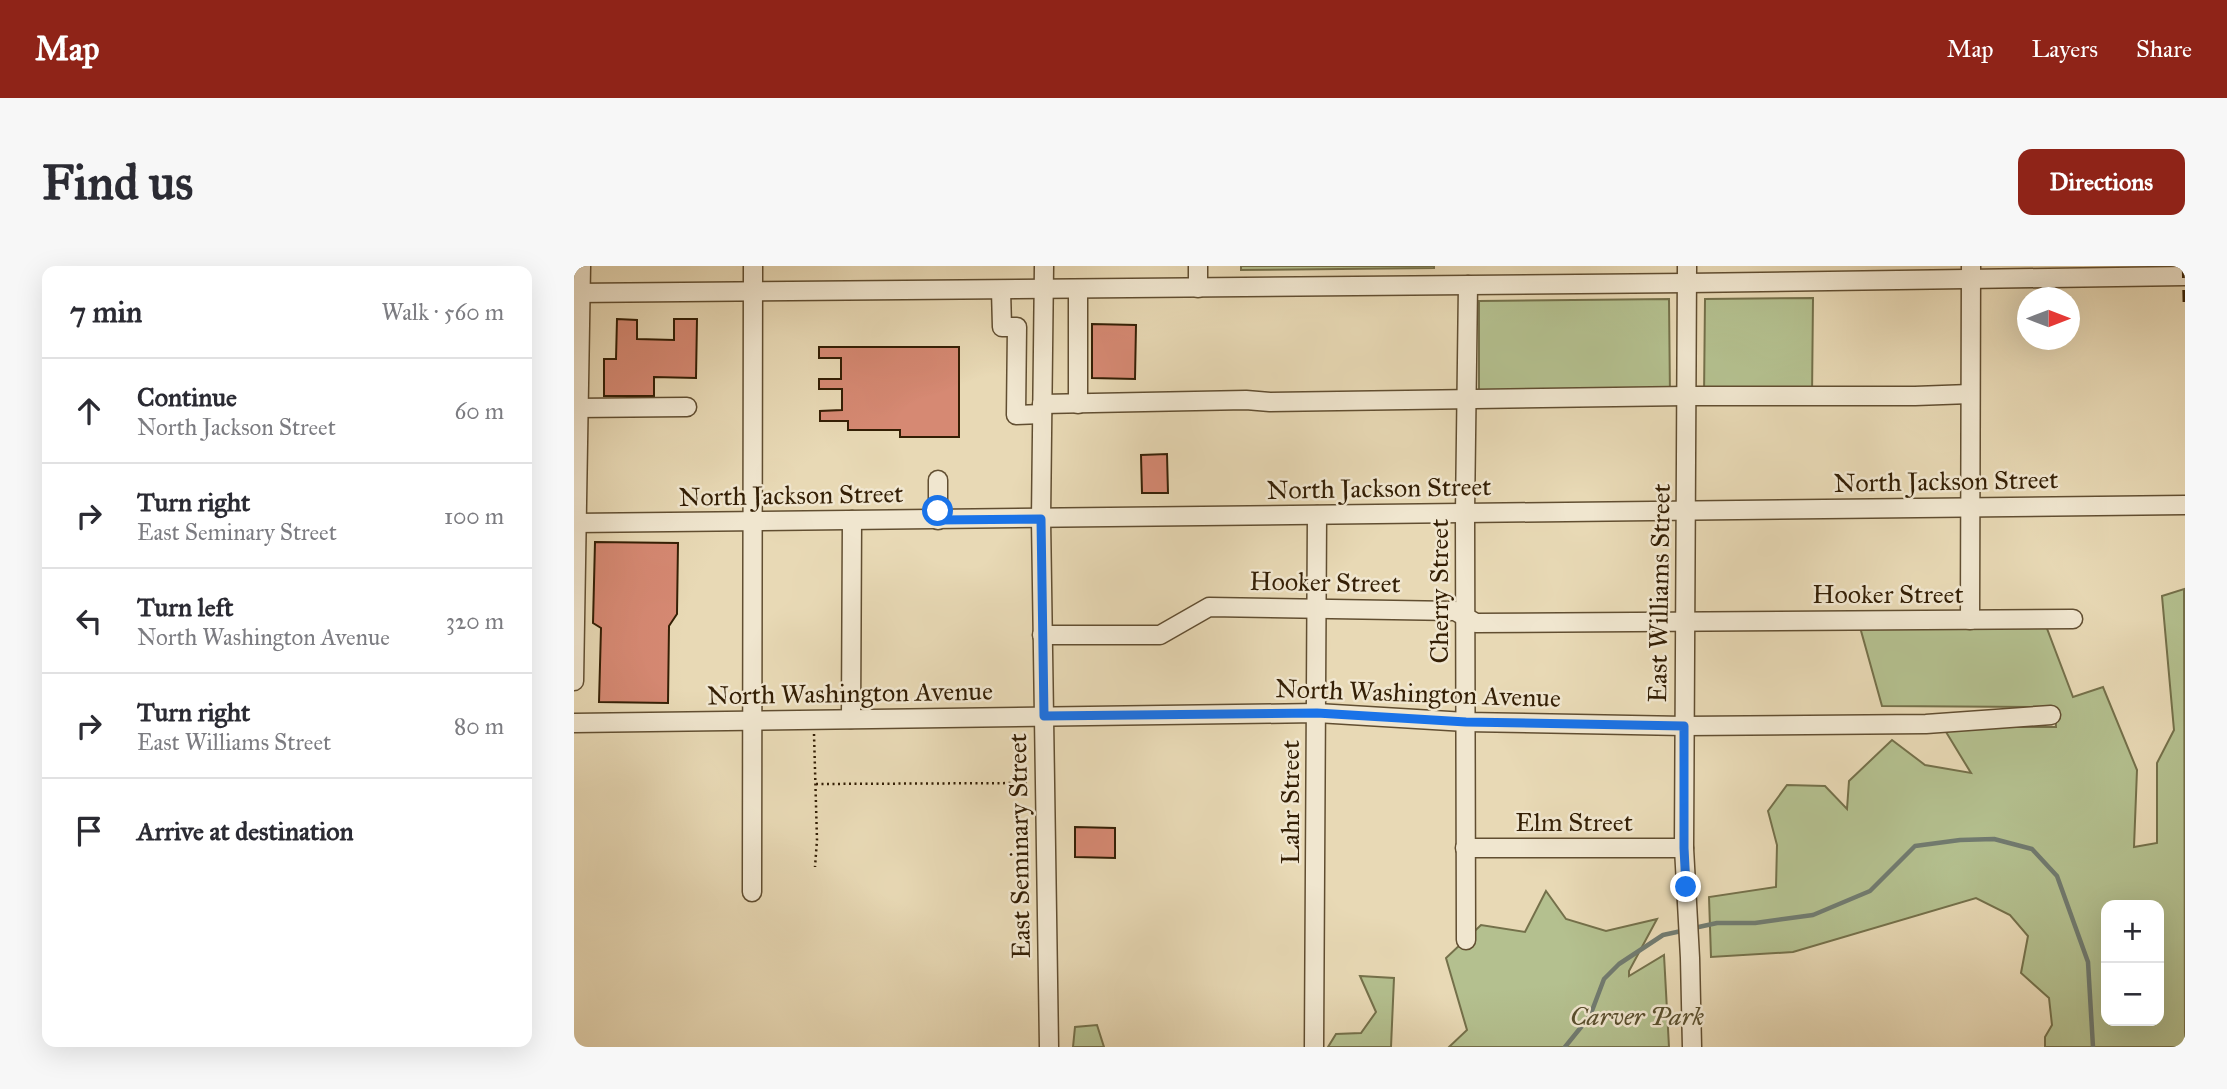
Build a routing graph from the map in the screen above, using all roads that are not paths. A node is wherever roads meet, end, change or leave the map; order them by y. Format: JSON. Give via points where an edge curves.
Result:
{"nodes":[{"id":1,"x":581,"y":266,"type":"edge"},
{"id":2,"x":754,"y":266,"type":"edge"},
{"id":3,"x":1044,"y":266,"type":"edge"},
{"id":4,"x":1198,"y":266,"type":"edge"},
{"id":5,"x":2113,"y":272,"type":"edge"},
{"id":6,"x":1971,"y":273,"type":"edge"},
{"id":7,"x":1687,"y":274,"type":"edge"},
{"id":8,"x":2185,"y":276,"type":"edge"},
{"id":9,"x":1468,"y":285,"type":"junction"},
{"id":10,"x":1198,"y":288,"type":"junction"},
{"id":11,"x":1077,"y":289,"type":"junction"},
{"id":12,"x":1001,"y":290,"type":"junction"},
{"id":13,"x":1044,"y":290,"type":"junction"},
{"id":14,"x":577,"y":293,"type":"edge"},
{"id":15,"x":754,"y":293,"type":"junction"},
{"id":16,"x":1970,"y":394,"type":"junction"},
{"id":17,"x":1687,"y":396,"type":"junction"},
{"id":18,"x":1466,"y":399,"type":"junction"},
{"id":19,"x":1077,"y":404,"type":"junction"},
{"id":20,"x":687,"y":407,"type":"dead end"},
{"id":21,"x":576,"y":408,"type":"edge"},
{"id":22,"x":1042,"y":409,"type":"junction"},
{"id":23,"x":938,"y":480,"type":"dead end"},
{"id":24,"x":2185,"y":505,"type":"edge"},
{"id":25,"x":1970,"y":507,"type":"junction"},
{"id":26,"x":1686,"y":512,"type":"junction"},
{"id":27,"x":1465,"y":513,"type":"junction"},
{"id":28,"x":1317,"y":516,"type":"junction"},
{"id":29,"x":1041,"y":519,"type":"junction"},
{"id":30,"x":852,"y":520,"type":"junction"},
{"id":31,"x":938,"y":520,"type":"junction"},
{"id":32,"x":753,"y":521,"type":"junction"},
{"id":33,"x":575,"y":523,"type":"edge"},
{"id":34,"x":1317,"y":608,"type":"junction"},
{"id":35,"x":1465,"y":617,"type":"junction"},
{"id":36,"x":2073,"y":619,"type":"dead end"},
{"id":37,"x":1969,"y":620,"type":"junction"},
{"id":38,"x":1685,"y":621,"type":"junction"},
{"id":39,"x":1042,"y":635,"type":"junction"},
{"id":40,"x":574,"y":681,"type":"edge"},
{"id":41,"x":1317,"y":713,"type":"junction"},
{"id":42,"x":2051,"y":715,"type":"dead end"},
{"id":43,"x":1044,"y":716,"type":"junction"},
{"id":44,"x":850,"y":719,"type":"junction"},
{"id":45,"x":751,"y":721,"type":"junction"},
{"id":46,"x":1466,"y":722,"type":"junction"},
{"id":47,"x":574,"y":723,"type":"edge"},
{"id":48,"x":1684,"y":726,"type":"junction"},
{"id":49,"x":1465,"y":848,"type":"junction"},
{"id":50,"x":1684,"y":848,"type":"junction"},
{"id":51,"x":752,"y":892,"type":"dead end"},
{"id":52,"x":1466,"y":940,"type":"dead end"},
{"id":53,"x":1049,"y":1047,"type":"edge"},
{"id":54,"x":1314,"y":1047,"type":"edge"},
{"id":55,"x":1692,"y":1047,"type":"edge"}],
"edges":[{"from":1,"to":14,"type":"street"},
{"from":2,"to":15,"type":"street"},
{"from":3,"to":13,"type":"street","name":"East Seminary Street"},
{"from":4,"to":10,"type":"street"},
{"from":5,"to":6,"type":"street"},
{"from":5,"to":8,"type":"street"},
{"from":6,"to":7,"type":"street"},
{"from":6,"to":16,"type":"street"},
{"from":7,"to":9,"type":"street"},
{"from":7,"to":17,"type":"street","name":"East Williams Street"},
{"from":9,"to":10,"type":"street"},
{"from":9,"to":18,"type":"street","name":"Cherry Street"},
{"from":10,"to":11,"type":"street"},
{"from":11,"to":13,"type":"street"},
{"from":11,"to":19,"type":"street"},
{"from":12,"to":13,"type":"street"},
{"from":12,"to":15,"type":"street"},
{"from":12,"to":22,"type":"street","via":[[1002,327],[1017,327],[1016,415]]},
{"from":13,"to":22,"type":"street","name":"East Seminary Street"},
{"from":14,"to":15,"type":"street"},
{"from":14,"to":21,"type":"street"},
{"from":15,"to":32,"type":"street"},
{"from":16,"to":17,"type":"street"},
{"from":16,"to":25,"type":"street"},
{"from":17,"to":18,"type":"street"},
{"from":17,"to":26,"type":"street","name":"East Williams Street"},
{"from":18,"to":19,"type":"street"},
{"from":18,"to":27,"type":"street","name":"Cherry Street"},
{"from":19,"to":22,"type":"street"},
{"from":20,"to":21,"type":"street"},
{"from":21,"to":33,"type":"street"},
{"from":22,"to":29,"type":"street","name":"East Seminary Street"},
{"from":23,"to":31,"type":"street"},
{"from":24,"to":25,"type":"street","name":"North Jackson Street"},
{"from":25,"to":26,"type":"street","name":"North Jackson Street"},
{"from":25,"to":37,"type":"street"},
{"from":26,"to":27,"type":"street","name":"North Jackson Street"},
{"from":26,"to":38,"type":"street","name":"East Williams Street"},
{"from":27,"to":28,"type":"street","name":"North Jackson Street"},
{"from":27,"to":35,"type":"street","name":"Cherry Street"},
{"from":28,"to":29,"type":"street","name":"North Jackson Street"},
{"from":28,"to":34,"type":"street","name":"Lahr Street"},
{"from":29,"to":31,"type":"street","name":"North Jackson Street"},
{"from":29,"to":39,"type":"street","name":"East Seminary Street"},
{"from":30,"to":31,"type":"street","name":"North Jackson Street"},
{"from":30,"to":32,"type":"street","name":"North Jackson Street"},
{"from":30,"to":44,"type":"street"},
{"from":32,"to":33,"type":"street","name":"North Jackson Street"},
{"from":32,"to":45,"type":"street"},
{"from":33,"to":40,"type":"street"},
{"from":34,"to":35,"type":"street","name":"Hooker Street","via":[[1455,611]]},
{"from":34,"to":39,"type":"street","name":"Hooker Street","via":[[1209,607],[1160,635]]},
{"from":34,"to":41,"type":"street","name":"Lahr Street"},
{"from":35,"to":38,"type":"street","name":"Hooker Street","via":[[1476,623]]},
{"from":35,"to":46,"type":"street","name":"Cherry Street"},
{"from":36,"to":37,"type":"street","name":"Hooker Street"},
{"from":37,"to":38,"type":"street","name":"Hooker Street"},
{"from":38,"to":48,"type":"street","name":"East Williams Street"},
{"from":39,"to":43,"type":"street","name":"East Seminary Street"},
{"from":41,"to":43,"type":"street","name":"North Washington Avenue"},
{"from":41,"to":46,"type":"street","name":"North Washington Avenue"},
{"from":41,"to":54,"type":"street","name":"Lahr Street"},
{"from":42,"to":48,"type":"street","name":"North Washington Avenue","via":[[1926,724]]},
{"from":43,"to":44,"type":"street","name":"North Washington Avenue"},
{"from":43,"to":53,"type":"street","name":"East Seminary Street"},
{"from":44,"to":45,"type":"street","name":"North Washington Avenue"},
{"from":45,"to":47,"type":"street","name":"North Washington Avenue"},
{"from":45,"to":51,"type":"street"},
{"from":46,"to":48,"type":"street","name":"North Washington Avenue"},
{"from":46,"to":49,"type":"street","name":"Cherry Street"},
{"from":48,"to":50,"type":"street","name":"East Williams Street"},
{"from":49,"to":50,"type":"street","name":"Elm Street"},
{"from":49,"to":52,"type":"street","name":"Cherry Street"},
{"from":50,"to":55,"type":"street","name":"East Williams Street"}]}
